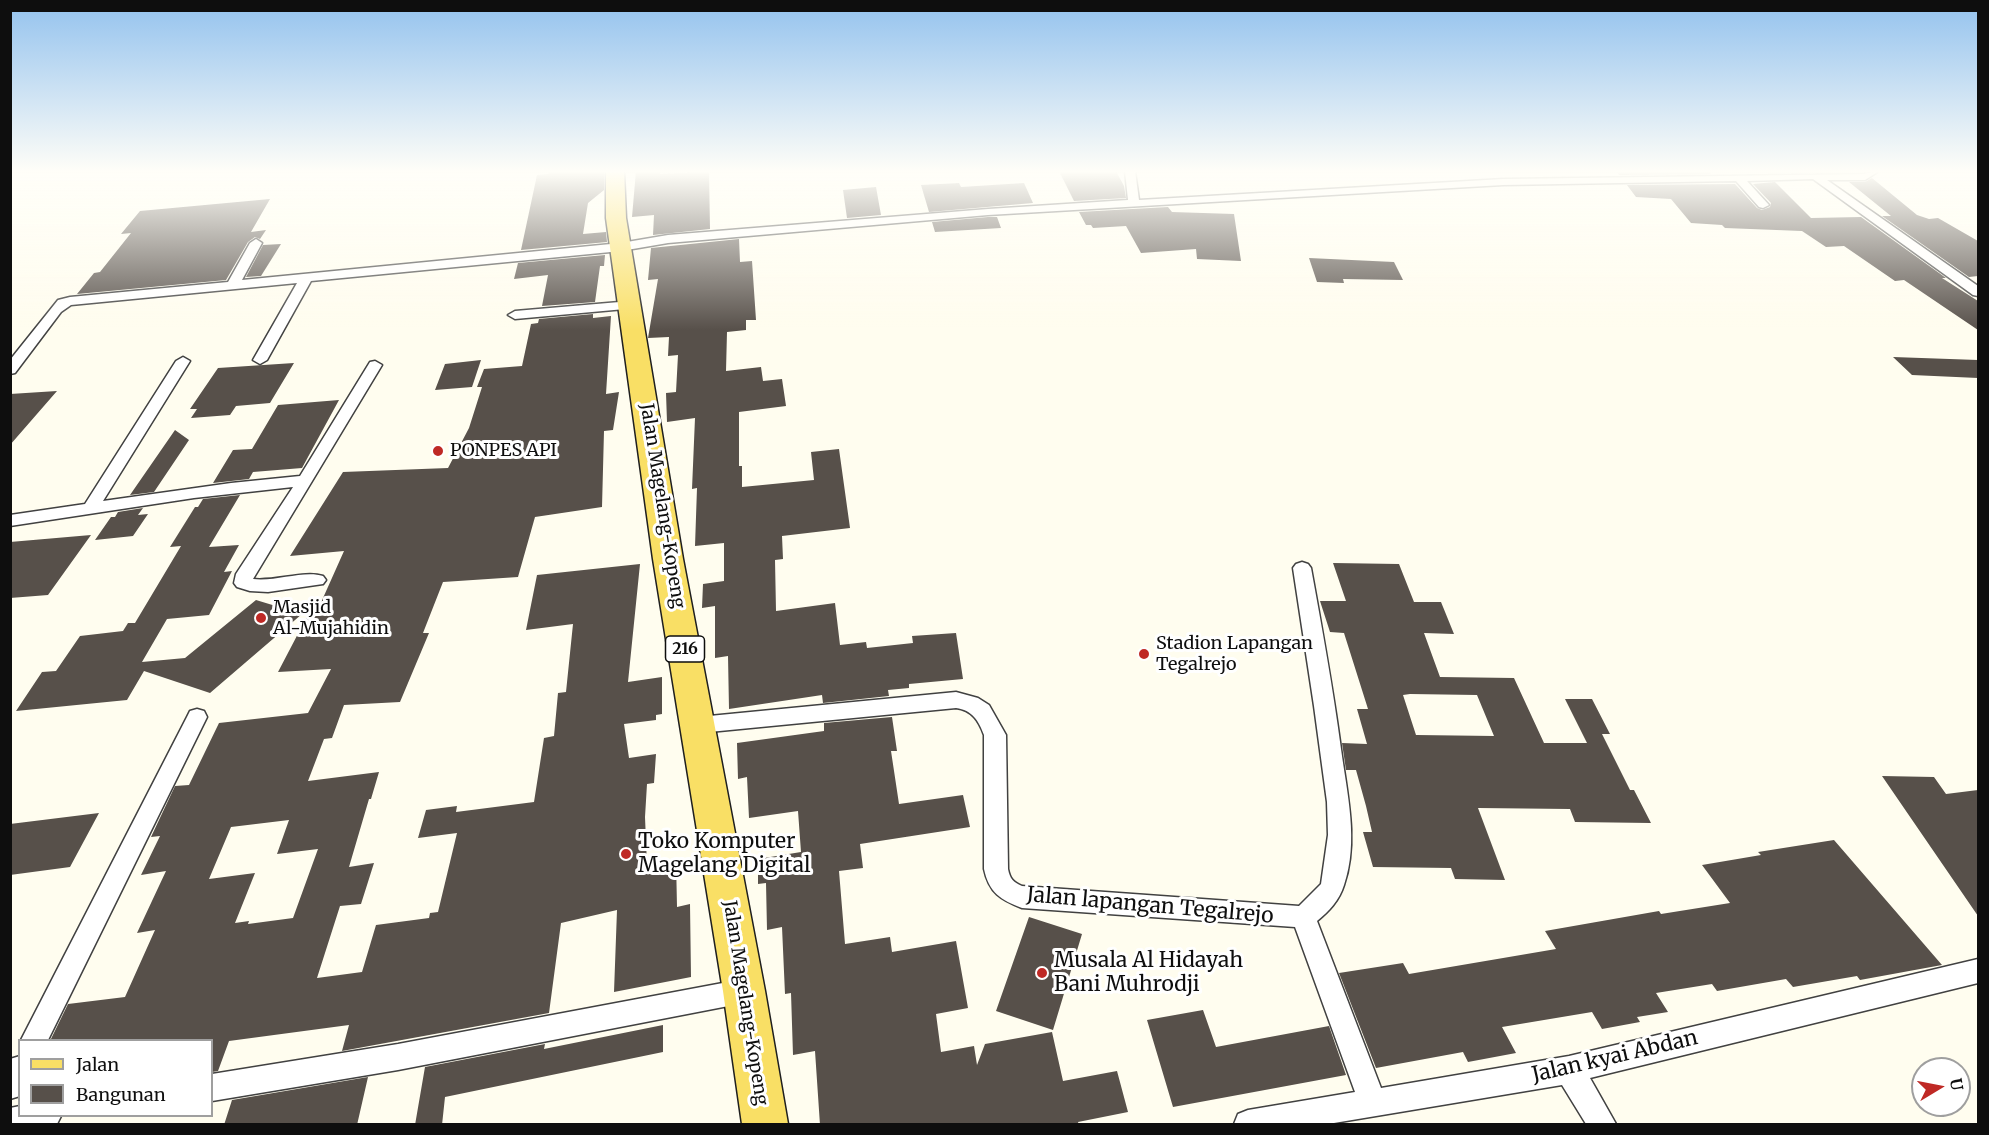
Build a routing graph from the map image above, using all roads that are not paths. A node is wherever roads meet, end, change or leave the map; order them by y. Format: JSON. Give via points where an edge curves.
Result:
{"nodes":[{"id":1,"x":617,"y":224,"type":"edge"},
{"id":2,"x":846,"y":224,"type":"edge"},
{"id":3,"x":1882,"y":224,"type":"edge"},
{"id":4,"x":256,"y":243,"type":"dead end"},
{"id":5,"x":621,"y":247,"type":"junction"},
{"id":6,"x":306,"y":278,"type":"junction"},
{"id":7,"x":232,"y":286,"type":"junction"},
{"id":8,"x":1978,"y":292,"type":"edge"},
{"id":9,"x":631,"y":305,"type":"junction"},
{"id":10,"x":515,"y":315,"type":"dead end"},
{"id":11,"x":260,"y":360,"type":"dead end"},
{"id":12,"x":183,"y":361,"type":"dead end"},
{"id":13,"x":375,"y":365,"type":"dead end"},
{"id":14,"x":10,"y":370,"type":"edge"},
{"id":15,"x":305,"y":481,"type":"junction"},
{"id":16,"x":90,"y":509,"type":"junction"},
{"id":17,"x":10,"y":521,"type":"edge"},
{"id":18,"x":1302,"y":568,"type":"dead end"},
{"id":19,"x":317,"y":580,"type":"dead end"},
{"id":20,"x":197,"y":717,"type":"dead end"},
{"id":21,"x":699,"y":725,"type":"junction"},
{"id":22,"x":1303,"y":917,"type":"junction"},
{"id":23,"x":1978,"y":971,"type":"edge"},
{"id":24,"x":744,"y":991,"type":"junction"},
{"id":25,"x":35,"y":1039,"type":"edge"},
{"id":26,"x":1569,"y":1070,"type":"junction"},
{"id":27,"x":18,"y":1072,"type":"edge"},
{"id":28,"x":10,"y":1086,"type":"edge"},
{"id":29,"x":213,"y":1088,"type":"edge"},
{"id":30,"x":1372,"y":1104,"type":"junction"},
{"id":31,"x":41,"y":1117,"type":"edge"},
{"id":32,"x":10,"y":1122,"type":"edge"},
{"id":33,"x":765,"y":1125,"type":"edge"},
{"id":34,"x":1248,"y":1125,"type":"edge"},
{"id":35,"x":1602,"y":1125,"type":"edge"}],
"edges":[{"from":1,"to":5,"type":"main road","name":"Jalan Magelang-Kopeng","number":"216"},
{"from":2,"to":5,"type":"street","via":[[668,239]]},
{"from":3,"to":8,"type":"street"},
{"from":4,"to":7,"type":"street"},
{"from":5,"to":6,"type":"street"},
{"from":5,"to":9,"type":"main road","name":"Jalan Magelang-Kopeng","number":"216"},
{"from":6,"to":7,"type":"street"},
{"from":6,"to":11,"type":"street"},
{"from":7,"to":14,"type":"street","via":[[65,301]]},
{"from":9,"to":10,"type":"street"},
{"from":9,"to":21,"type":"main road","name":"Jalan Magelang-Kopeng","number":"216","via":[[668,559]]},
{"from":12,"to":16,"type":"street"},
{"from":13,"to":15,"type":"street"},
{"from":15,"to":16,"type":"street","via":[[247,485]]},
{"from":15,"to":19,"type":"street","via":[[243,583],[260,586]]},
{"from":16,"to":17,"type":"street"},
{"from":18,"to":22,"type":"street","via":[[1324,686],[1339,828],[1333,885],[1326,898]]},
{"from":20,"to":25,"type":"street"},
{"from":21,"to":22,"type":"street","name":"Jalan lapangan Tegalrejo","via":[[956,700],[976,704],[995,735],[996,869],[999,885],[1005,891],[1022,897]]},
{"from":21,"to":24,"type":"main road","name":"Jalan Magelang-Kopeng","number":"216"},
{"from":22,"to":30,"type":"street"},
{"from":23,"to":26,"type":"street","name":"Jalan kyai Abdan"},
{"from":24,"to":29,"type":"street"},
{"from":24,"to":33,"type":"main road","name":"Jalan Magelang-Kopeng","number":"216"},
{"from":26,"to":30,"type":"street","name":"Jalan kyai Abdan"},
{"from":26,"to":35,"type":"street"},
{"from":27,"to":28,"type":"street"},
{"from":30,"to":34,"type":"street","name":"Jalan kyai Abdan"},
{"from":31,"to":32,"type":"street"}]}
